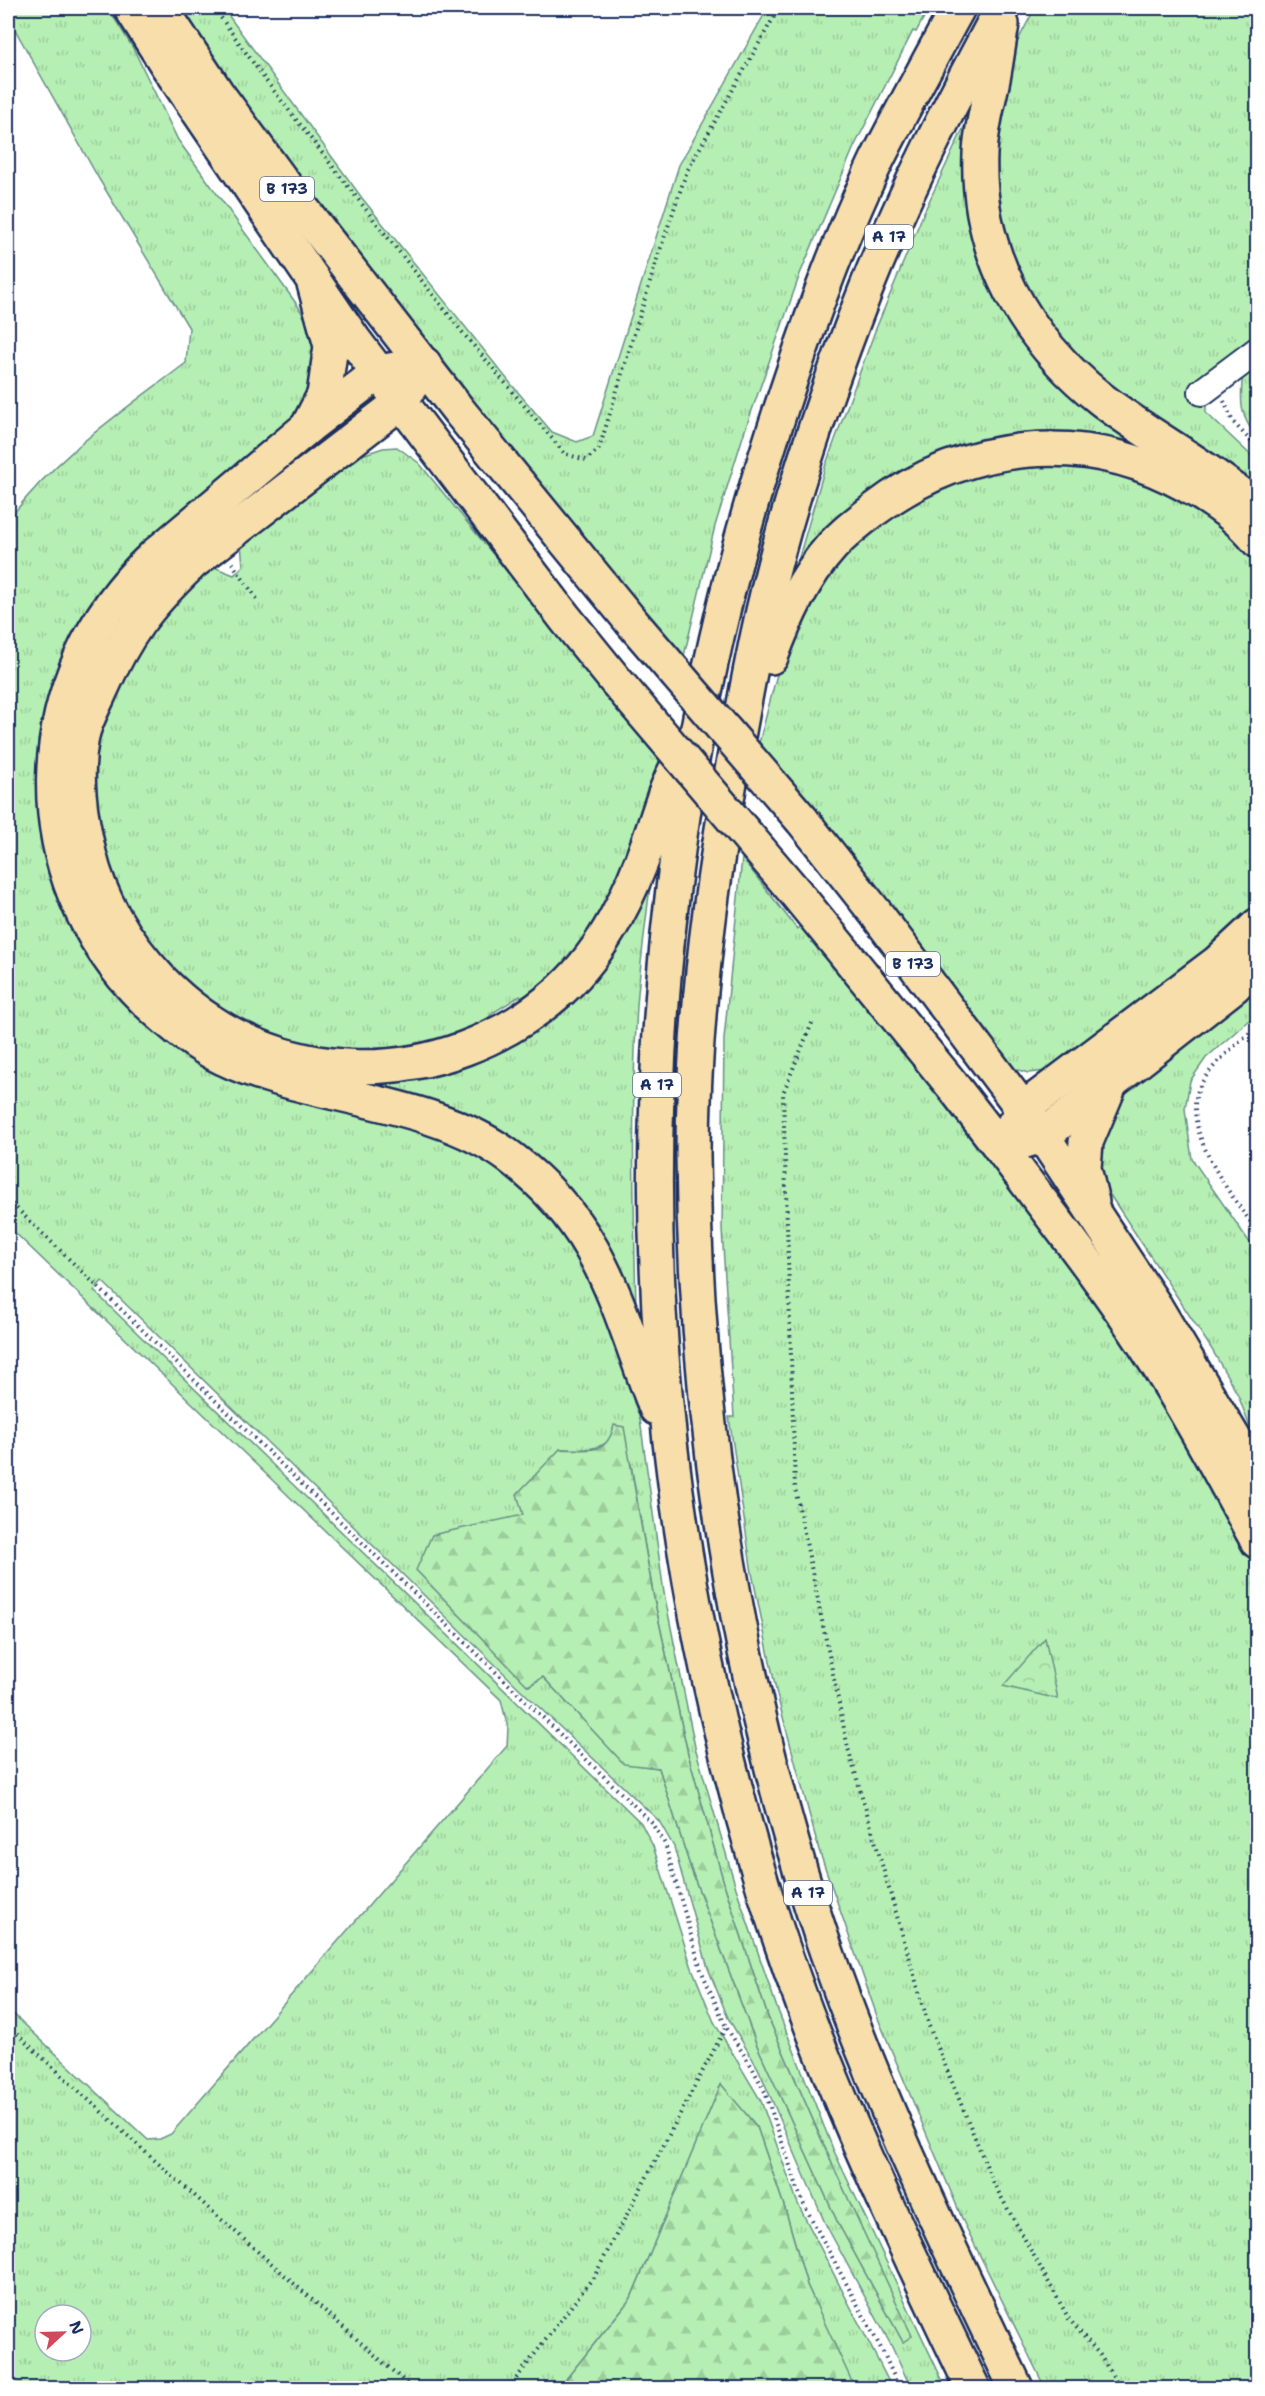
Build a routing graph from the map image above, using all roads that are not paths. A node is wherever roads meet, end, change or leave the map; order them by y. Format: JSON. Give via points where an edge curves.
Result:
{"nodes":[{"id":1,"x":131,"y":8,"type":"edge"},
{"id":2,"x":161,"y":8,"type":"edge"},
{"id":3,"x":958,"y":8,"type":"edge"},
{"id":4,"x":1003,"y":8,"type":"edge"},
{"id":5,"x":313,"y":280,"type":"junction"},
{"id":6,"x":1257,"y":350,"type":"edge"},
{"id":7,"x":424,"y":364,"type":"junction"},
{"id":8,"x":379,"y":372,"type":"junction"},
{"id":9,"x":1211,"y":386,"type":"road end"},
{"id":10,"x":401,"y":402,"type":"junction"},
{"id":11,"x":309,"y":426,"type":"junction"},
{"id":12,"x":1257,"y":508,"type":"edge"},
{"id":13,"x":1257,"y":541,"type":"edge"},
{"id":14,"x":746,"y":696,"type":"junction"},
{"id":15,"x":699,"y":729,"type":"junction"},
{"id":16,"x":1257,"y":925,"type":"edge"},
{"id":17,"x":1257,"y":961,"type":"edge"},
{"id":18,"x":1111,"y":1084,"type":"junction"},
{"id":19,"x":1023,"y":1109,"type":"junction"},
{"id":20,"x":1043,"y":1136,"type":"junction"},
{"id":21,"x":1000,"y":1147,"type":"junction"},
{"id":22,"x":1095,"y":1212,"type":"junction"},
{"id":23,"x":670,"y":1443,"type":"junction"},
{"id":24,"x":1257,"y":1479,"type":"edge"},
{"id":25,"x":1257,"y":1542,"type":"edge"},
{"id":26,"x":973,"y":2388,"type":"edge"},
{"id":27,"x":1016,"y":2388,"type":"edge"}],
"edges":[{"from":1,"to":5,"type":"main road","number":"B 173"},
{"from":2,"to":7,"type":"main road","number":"B 173","via":[[257,150]]},
{"from":3,"to":15,"type":"main road","number":"A 17","via":[[874,167],[796,362],[734,563]]},
{"from":4,"to":12,"type":"main road","via":[[980,156],[989,237],[1016,303],[1037,337],[1080,382]]},
{"from":4,"to":14,"type":"main road","number":"A 17","via":[[951,103],[868,284],[823,404],[774,566]]},
{"from":5,"to":8,"type":"main road","number":"B 173"},
{"from":5,"to":11,"type":"main road","via":[[331,346],[324,395]]},
{"from":6,"to":9,"type":"street"},
{"from":7,"to":8,"type":"main road"},
{"from":7,"to":10,"type":"main road"},
{"from":7,"to":19,"type":"main road","number":"B 173","bridge":true,"via":[[544,517],[857,888]]},
{"from":8,"to":10,"type":"main road","number":"B 173"},
{"from":8,"to":11,"type":"main road"},
{"from":10,"to":15,"type":"main road","via":[[192,563],[161,592],[117,654],[82,733],[79,803],[92,867],[105,901],[146,964],[192,1008],[224,1030],[262,1049],[302,1060],[377,1067],[438,1057],[494,1036],[562,989],[594,953],[632,888],[666,786]]},
{"from":10,"to":21,"type":"main road","number":"B 173","bridge":true,"via":[[565,618],[795,892]]},
{"from":11,"to":23,"type":"main road","via":[[130,579],[85,647],[68,688],[57,732],[52,779],[55,818],[73,888],[107,955],[132,987],[192,1039],[260,1074],[444,1124],[479,1139],[535,1177],[574,1219],[607,1274]]},
{"from":13,"to":14,"type":"main road","via":[[1207,496],[1141,464],[1068,450],[1014,450],[986,456],[905,488],[833,545],[801,590],[769,664]]},
{"from":14,"to":27,"type":"main road","number":"A 17","via":[[716,861],[695,1095],[695,1228],[701,1343],[723,1534],[758,1713],[812,1909],[853,2023],[916,2176]]},
{"from":15,"to":23,"type":"main road","number":"A 17","via":[[676,860],[658,1043],[657,1248]]},
{"from":16,"to":19,"type":"main road","via":[[1217,963]]},
{"from":17,"to":18,"type":"main road","via":[[1234,986]]},
{"from":18,"to":20,"type":"main road"},
{"from":18,"to":22,"type":"main road","via":[[1086,1142],[1084,1168]]},
{"from":19,"to":20,"type":"main road","number":"B 173"},
{"from":19,"to":21,"type":"main road"},
{"from":20,"to":21,"type":"main road"},
{"from":20,"to":22,"type":"main road","number":"B 173"},
{"from":21,"to":25,"type":"main road","number":"B 173","via":[[1146,1347]]},
{"from":22,"to":24,"type":"main road","number":"B 173"},
{"from":23,"to":26,"type":"main road","number":"A 17","via":[[712,1691],[759,1874],[799,1994],[858,2142]]}]}
